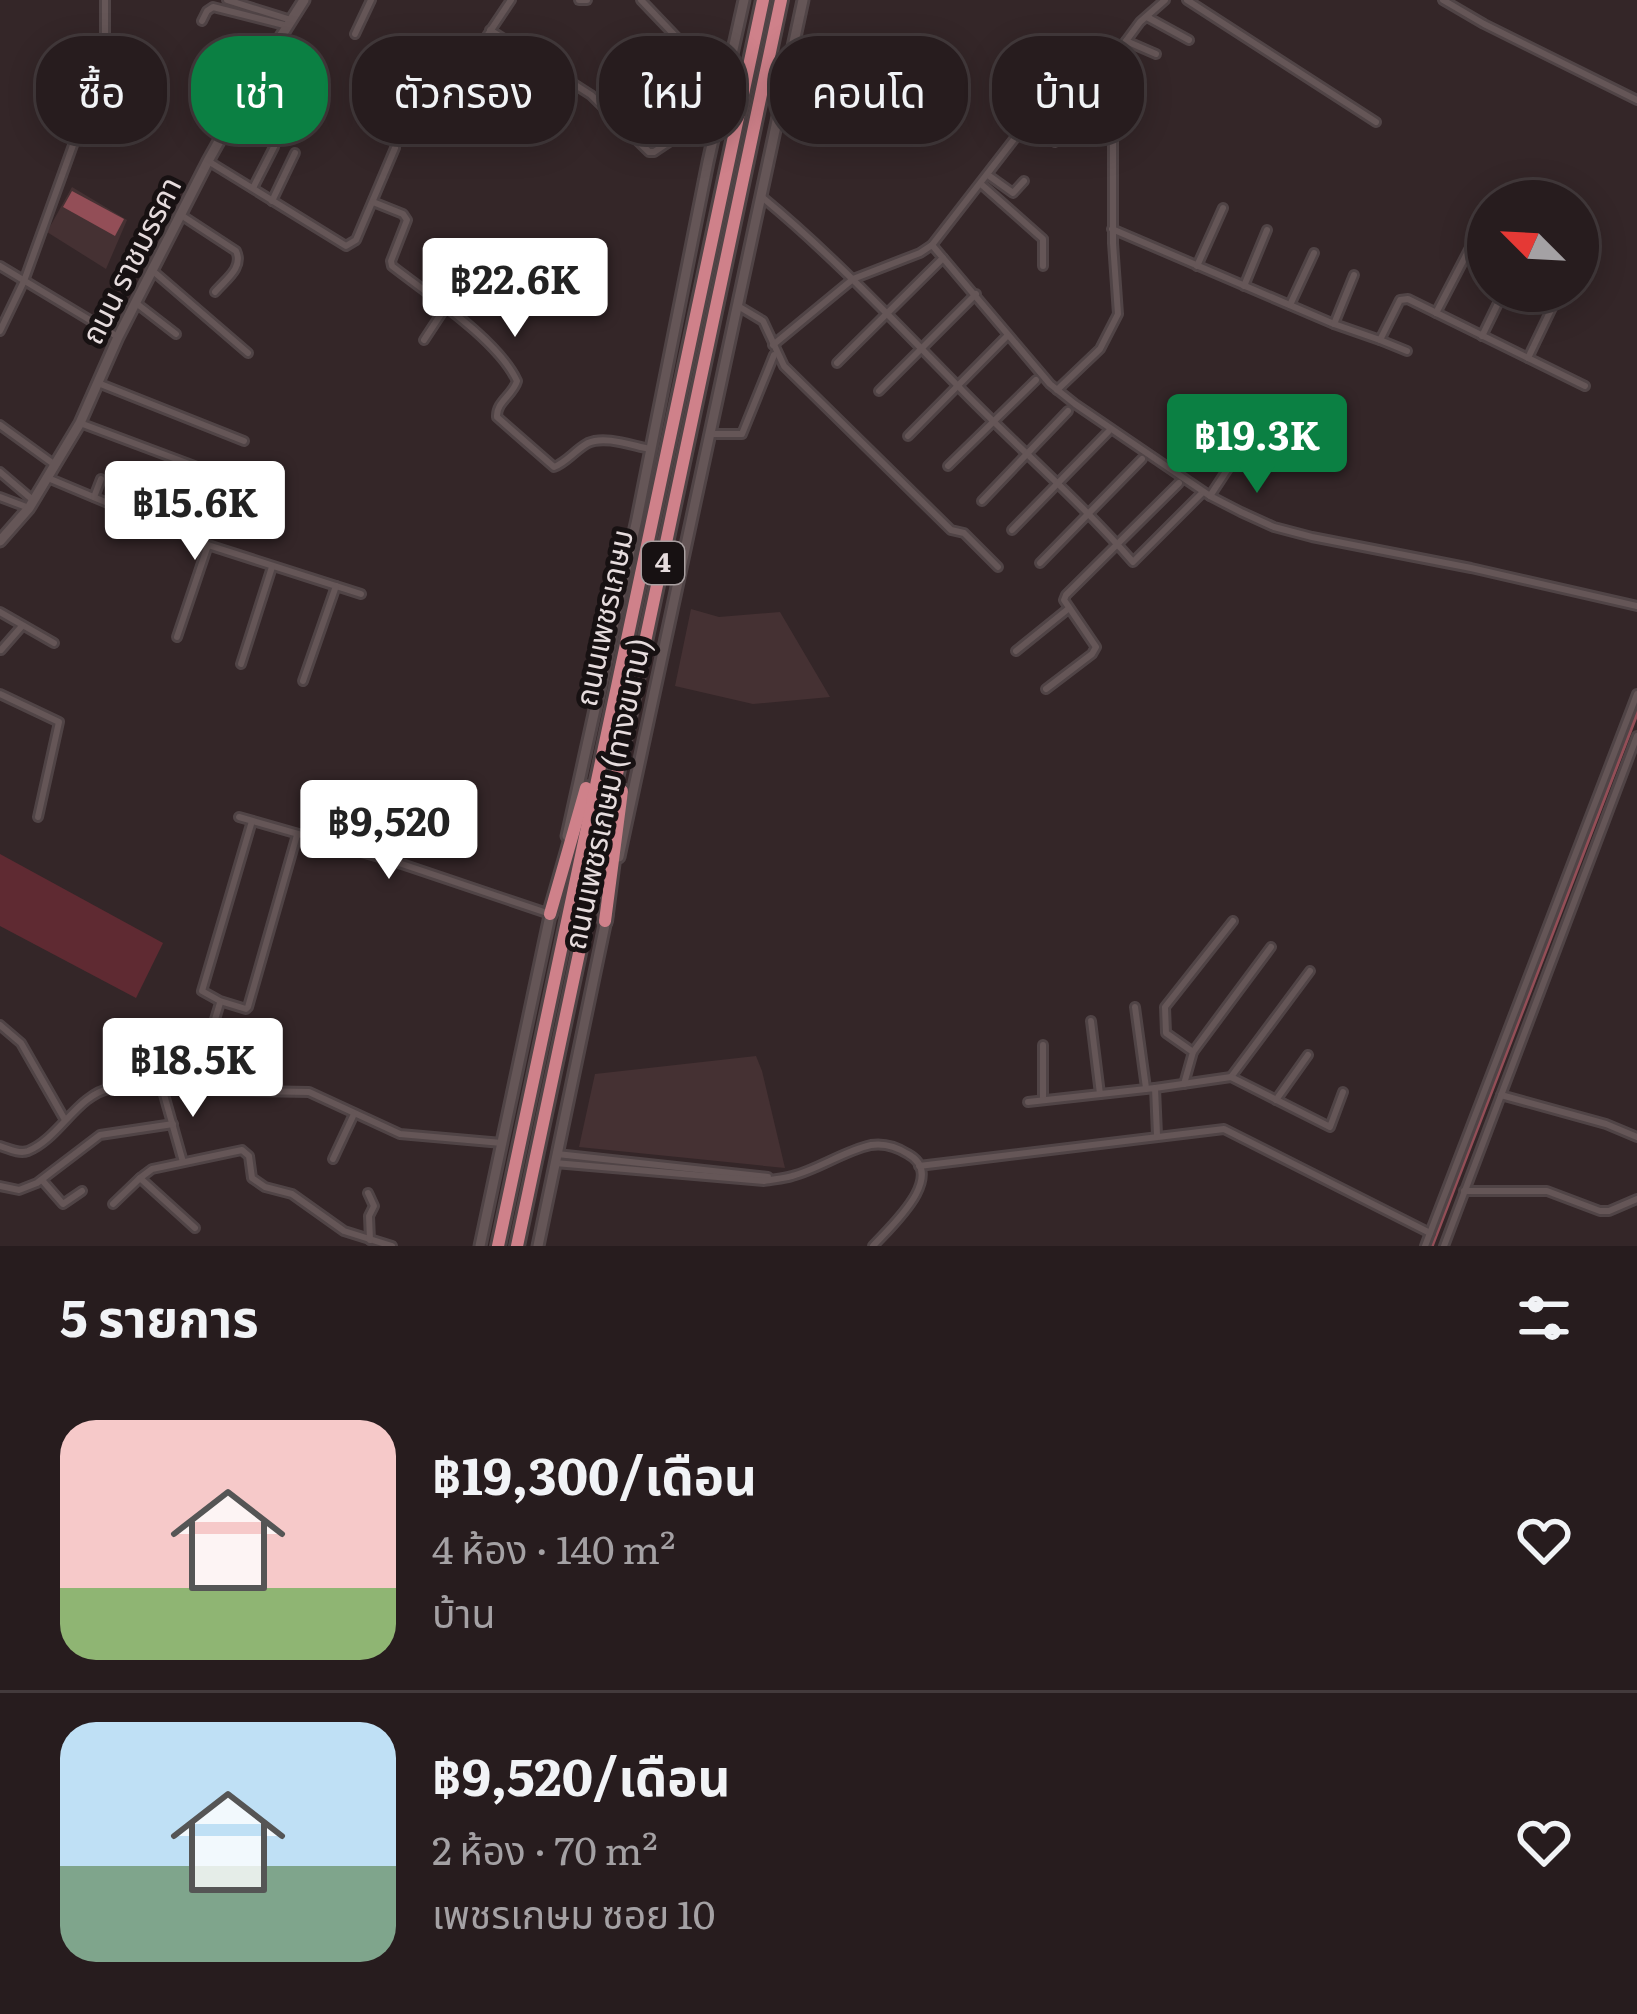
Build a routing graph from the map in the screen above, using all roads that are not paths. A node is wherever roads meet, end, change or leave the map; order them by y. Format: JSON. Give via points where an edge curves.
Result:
{"nodes":[{"id":1,"x":104,"y":0,"type":"edge"},
{"id":2,"x":227,"y":0,"type":"edge"},
{"id":3,"x":304,"y":0,"type":"edge"},
{"id":4,"x":371,"y":0,"type":"edge"},
{"id":5,"x":511,"y":0,"type":"edge"},
{"id":6,"x":641,"y":0,"type":"edge"},
{"id":7,"x":744,"y":0,"type":"edge"},
{"id":8,"x":763,"y":0,"type":"edge"},
{"id":9,"x":781,"y":0,"type":"edge"},
{"id":10,"x":790,"y":0,"type":"edge"},
{"id":11,"x":802,"y":0,"type":"edge"},
{"id":12,"x":1165,"y":0,"type":"edge"},
{"id":13,"x":1187,"y":0,"type":"edge"},
{"id":14,"x":1443,"y":0,"type":"edge"},
{"id":15,"x":1147,"y":16,"type":"junction"},
{"id":16,"x":202,"y":21,"type":"dead end"},
{"id":17,"x":290,"y":23,"type":"junction"},
{"id":18,"x":490,"y":30,"type":"junction"},
{"id":19,"x":355,"y":34,"type":"dead end"},
{"id":20,"x":486,"y":36,"type":"edge"},
{"id":21,"x":675,"y":36,"type":"edge"},
{"id":22,"x":736,"y":36,"type":"edge"},
{"id":23,"x":774,"y":36,"type":"edge"},
{"id":24,"x":780,"y":36,"type":"edge"},
{"id":25,"x":1130,"y":36,"type":"edge"},
{"id":26,"x":1189,"y":40,"type":"dead end"},
{"id":27,"x":1144,"y":49,"type":"edge"},
{"id":28,"x":770,"y":54,"type":"edge"},
{"id":29,"x":1156,"y":54,"type":"dead end"},
{"id":30,"x":1637,"y":100,"type":"edge"},
{"id":31,"x":599,"y":103,"type":"edge"},
{"id":32,"x":1376,"y":122,"type":"dead end"},
{"id":33,"x":713,"y":144,"type":"edge"},
{"id":34,"x":1013,"y":144,"type":"edge"},
{"id":35,"x":1113,"y":144,"type":"edge"},
{"id":36,"x":274,"y":147,"type":"dead end"},
{"id":37,"x":395,"y":148,"type":"dead end"},
{"id":38,"x":295,"y":153,"type":"dead end"},
{"id":39,"x":208,"y":161,"type":"junction"},
{"id":40,"x":988,"y":175,"type":"junction"},
{"id":41,"x":1024,"y":181,"type":"dead end"},
{"id":42,"x":981,"y":184,"type":"junction"},
{"id":43,"x":253,"y":188,"type":"junction"},
{"id":44,"x":762,"y":197,"type":"junction"},
{"id":45,"x":272,"y":201,"type":"junction"},
{"id":46,"x":373,"y":202,"type":"junction"},
{"id":47,"x":1223,"y":208,"type":"dead end"},
{"id":48,"x":181,"y":215,"type":"junction"},
{"id":49,"x":1112,"y":230,"type":"junction"},
{"id":50,"x":1267,"y":230,"type":"dead end"},
{"id":51,"x":932,"y":245,"type":"junction"},
{"id":52,"x":1314,"y":253,"type":"dead end"},
{"id":53,"x":1467,"y":254,"type":"edge"},
{"id":54,"x":943,"y":258,"type":"junction"},
{"id":55,"x":0,"y":266,"type":"edge"},
{"id":56,"x":1043,"y":266,"type":"dead end"},
{"id":57,"x":1197,"y":266,"type":"junction"},
{"id":58,"x":152,"y":271,"type":"junction"},
{"id":59,"x":1354,"y":275,"type":"dead end"},
{"id":60,"x":853,"y":279,"type":"junction"},
{"id":61,"x":24,"y":281,"type":"junction"},
{"id":62,"x":1244,"y":286,"type":"junction"},
{"id":63,"x":214,"y":292,"type":"dead end"},
{"id":64,"x":976,"y":294,"type":"junction"},
{"id":65,"x":136,"y":302,"type":"junction"},
{"id":66,"x":1289,"y":305,"type":"junction"},
{"id":67,"x":738,"y":306,"type":"junction"},
{"id":68,"x":445,"y":308,"type":"junction"},
{"id":69,"x":1494,"y":312,"type":"edge"},
{"id":70,"x":1550,"y":312,"type":"edge"},
{"id":71,"x":1436,"y":313,"type":"junction"},
{"id":72,"x":887,"y":314,"type":"junction"},
{"id":73,"x":1334,"y":324,"type":"junction"},
{"id":74,"x":0,"y":332,"type":"edge"},
{"id":75,"x":176,"y":334,"type":"dead end"},
{"id":76,"x":1008,"y":335,"type":"junction"},
{"id":77,"x":1482,"y":335,"type":"junction"},
{"id":78,"x":118,"y":337,"type":"junction"},
{"id":79,"x":424,"y":340,"type":"dead end"},
{"id":80,"x":1380,"y":340,"type":"junction"},
{"id":81,"x":774,"y":348,"type":"junction"},
{"id":82,"x":922,"y":348,"type":"junction"},
{"id":83,"x":1407,"y":351,"type":"dead end"},
{"id":84,"x":248,"y":353,"type":"dead end"},
{"id":85,"x":1528,"y":358,"type":"junction"},
{"id":86,"x":837,"y":363,"type":"dead end"},
{"id":87,"x":1036,"y":380,"type":"dead end"},
{"id":88,"x":98,"y":383,"type":"junction"},
{"id":89,"x":957,"y":386,"type":"junction"},
{"id":90,"x":1585,"y":386,"type":"dead end"},
{"id":91,"x":1057,"y":390,"type":"junction"},
{"id":92,"x":879,"y":392,"type":"dead end"},
{"id":93,"x":1068,"y":411,"type":"dead end"},
{"id":94,"x":994,"y":420,"type":"junction"},
{"id":95,"x":80,"y":423,"type":"junction"},
{"id":96,"x":0,"y":425,"type":"edge"},
{"id":97,"x":1108,"y":432,"type":"dead end"},
{"id":98,"x":711,"y":434,"type":"junction"},
{"id":99,"x":908,"y":436,"type":"dead end"},
{"id":100,"x":244,"y":441,"type":"dead end"},
{"id":101,"x":650,"y":449,"type":"junction"},
{"id":102,"x":1028,"y":452,"type":"junction"},
{"id":103,"x":1142,"y":460,"type":"dead end"},
{"id":104,"x":1231,"y":464,"type":"dead end"},
{"id":105,"x":55,"y":465,"type":"junction"},
{"id":106,"x":948,"y":466,"type":"dead end"},
{"id":107,"x":0,"y":472,"type":"edge"},
{"id":108,"x":48,"y":478,"type":"junction"},
{"id":109,"x":101,"y":479,"type":"dead end"},
{"id":110,"x":232,"y":480,"type":"dead end"},
{"id":111,"x":1179,"y":483,"type":"dead end"},
{"id":112,"x":1056,"y":484,"type":"junction"},
{"id":113,"x":152,"y":490,"type":"dead end"},
{"id":114,"x":1207,"y":494,"type":"junction"},
{"id":115,"x":0,"y":496,"type":"edge"},
{"id":116,"x":94,"y":497,"type":"junction"},
{"id":117,"x":982,"y":500,"type":"dead end"},
{"id":118,"x":31,"y":504,"type":"junction"},
{"id":119,"x":1087,"y":513,"type":"junction"},
{"id":120,"x":140,"y":517,"type":"junction"},
{"id":121,"x":1012,"y":530,"type":"dead end"},
{"id":122,"x":0,"y":541,"type":"edge"},
{"id":123,"x":1118,"y":544,"type":"junction"},
{"id":124,"x":208,"y":545,"type":"junction"},
{"id":125,"x":1040,"y":563,"type":"dead end"},
{"id":126,"x":272,"y":567,"type":"junction"},
{"id":127,"x":998,"y":567,"type":"dead end"},
{"id":128,"x":336,"y":586,"type":"junction"},
{"id":129,"x":361,"y":593,"type":"dead end"},
{"id":130,"x":1637,"y":605,"type":"edge"},
{"id":131,"x":1068,"y":609,"type":"junction"},
{"id":132,"x":0,"y":612,"type":"edge"},
{"id":133,"x":22,"y":626,"type":"junction"},
{"id":134,"x":177,"y":638,"type":"dead end"},
{"id":135,"x":54,"y":643,"type":"dead end"},
{"id":136,"x":1,"y":650,"type":"edge"},
{"id":137,"x":1016,"y":651,"type":"dead end"},
{"id":138,"x":241,"y":664,"type":"dead end"},
{"id":139,"x":303,"y":681,"type":"dead end"},
{"id":140,"x":1046,"y":689,"type":"dead end"},
{"id":141,"x":0,"y":694,"type":"edge"},
{"id":142,"x":1637,"y":694,"type":"edge"},
{"id":143,"x":611,"y":703,"type":"junction"},
{"id":144,"x":633,"y":707,"type":"junction"},
{"id":145,"x":1637,"y":736,"type":"edge"},
{"id":146,"x":38,"y":817,"type":"dead end"},
{"id":147,"x":238,"y":817,"type":"dead end"},
{"id":148,"x":252,"y":821,"type":"junction"},
{"id":149,"x":297,"y":835,"type":"junction"},
{"id":150,"x":550,"y":914,"type":"junction"},
{"id":151,"x":605,"y":921,"type":"junction"},
{"id":152,"x":1233,"y":921,"type":"dead end"},
{"id":153,"x":1271,"y":947,"type":"dead end"},
{"id":154,"x":1310,"y":970,"type":"dead end"},
{"id":155,"x":220,"y":1001,"type":"junction"},
{"id":156,"x":1526,"y":1004,"type":"junction"},
{"id":157,"x":1135,"y":1007,"type":"dead end"},
{"id":158,"x":1091,"y":1021,"type":"dead end"},
{"id":159,"x":0,"y":1025,"type":"edge"},
{"id":160,"x":1042,"y":1045,"type":"dead end"},
{"id":161,"x":1193,"y":1052,"type":"junction"},
{"id":162,"x":1308,"y":1055,"type":"dead end"},
{"id":163,"x":1231,"y":1077,"type":"junction"},
{"id":164,"x":1184,"y":1084,"type":"junction"},
{"id":165,"x":1151,"y":1088,"type":"junction"},
{"id":166,"x":163,"y":1091,"type":"junction"},
{"id":167,"x":193,"y":1091,"type":"junction"},
{"id":168,"x":1343,"y":1092,"type":"dead end"},
{"id":169,"x":1100,"y":1094,"type":"junction"},
{"id":170,"x":1501,"y":1095,"type":"junction"},
{"id":171,"x":1043,"y":1100,"type":"junction"},
{"id":172,"x":1276,"y":1100,"type":"junction"},
{"id":173,"x":1028,"y":1102,"type":"dead end"},
{"id":174,"x":355,"y":1112,"type":"junction"},
{"id":175,"x":65,"y":1120,"type":"junction"},
{"id":176,"x":172,"y":1124,"type":"junction"},
{"id":177,"x":1157,"y":1135,"type":"junction"},
{"id":178,"x":1637,"y":1136,"type":"edge"},
{"id":179,"x":502,"y":1144,"type":"junction"},
{"id":180,"x":0,"y":1146,"type":"edge"},
{"id":181,"x":556,"y":1159,"type":"junction"},
{"id":182,"x":333,"y":1160,"type":"dead end"},
{"id":183,"x":183,"y":1162,"type":"junction"},
{"id":184,"x":920,"y":1166,"type":"junction"},
{"id":185,"x":140,"y":1178,"type":"junction"},
{"id":186,"x":42,"y":1180,"type":"junction"},
{"id":187,"x":0,"y":1186,"type":"edge"},
{"id":188,"x":82,"y":1191,"type":"dead end"},
{"id":189,"x":368,"y":1193,"type":"dead end"},
{"id":190,"x":1455,"y":1196,"type":"junction"},
{"id":191,"x":1637,"y":1199,"type":"edge"},
{"id":192,"x":113,"y":1204,"type":"dead end"},
{"id":193,"x":195,"y":1228,"type":"dead end"},
{"id":194,"x":1430,"y":1233,"type":"junction"},
{"id":195,"x":370,"y":1240,"type":"junction"},
{"id":196,"x":392,"y":1246,"type":"edge"},
{"id":197,"x":480,"y":1246,"type":"edge"},
{"id":198,"x":498,"y":1246,"type":"edge"},
{"id":199,"x":517,"y":1246,"type":"edge"},
{"id":200,"x":538,"y":1246,"type":"edge"},
{"id":201,"x":874,"y":1246,"type":"edge"},
{"id":202,"x":1425,"y":1246,"type":"edge"},
{"id":203,"x":1444,"y":1246,"type":"edge"}],
"edges":[{"from":1,"to":61,"type":"street","via":[[105,48]]},
{"from":2,"to":17,"type":"street"},
{"from":3,"to":17,"type":"main road","name":"ถนน ราชมรรคา"},
{"from":4,"to":19,"type":"street"},
{"from":5,"to":18,"type":"street"},
{"from":6,"to":21,"type":"street"},
{"from":7,"to":22,"type":"main road","name":"ถนนเพชรเกษม (ทางขนาน)","number":"4"},
{"from":8,"to":143,"type":"highway","name":"ถนนเพชรเกษม","number":"4"},
{"from":9,"to":23,"type":"highway","name":"ถนนเพชรเกษม","number":"4"},
{"from":10,"to":24,"type":"highway"},
{"from":11,"to":44,"type":"main road","name":"ถนนเพชรเกษม (ทางขนาน)","number":"4"},
{"from":12,"to":15,"type":"street"},
{"from":13,"to":32,"type":"street"},
{"from":14,"to":30,"type":"street"},
{"from":15,"to":25,"type":"street"},
{"from":15,"to":26,"type":"street"},
{"from":16,"to":17,"type":"street","via":[[213,8]]},
{"from":17,"to":39,"type":"main road","name":"ถนน ราชมรรคา"},
{"from":18,"to":20,"type":"street"},
{"from":18,"to":31,"type":"street"},
{"from":27,"to":29,"type":"street"},
{"from":28,"to":144,"type":"highway","name":"ถนนเพชรเกษม","number":"4"},
{"from":33,"to":101,"type":"main road","name":"ถนนเพชรเกษม (ทางขนาน)","number":"4"},
{"from":34,"to":40,"type":"street"},
{"from":35,"to":49,"type":"street"},
{"from":36,"to":43,"type":"street"},
{"from":37,"to":46,"type":"street"},
{"from":38,"to":45,"type":"street"},
{"from":39,"to":43,"type":"street"},
{"from":39,"to":48,"type":"main road","name":"ถนน ราชมรรคา"},
{"from":40,"to":41,"type":"street","via":[[1013,194]]},
{"from":40,"to":42,"type":"street"},
{"from":42,"to":51,"type":"street"},
{"from":42,"to":56,"type":"street","via":[[1043,239]]},
{"from":43,"to":45,"type":"street"},
{"from":44,"to":60,"type":"street"},
{"from":44,"to":67,"type":"main road","name":"ถนนเพชรเกษม (ทางขนาน)","number":"4"},
{"from":45,"to":46,"type":"street","via":[[346,247]]},
{"from":46,"to":68,"type":"street","via":[[407,220],[392,266]]},
{"from":47,"to":57,"type":"street"},
{"from":48,"to":58,"type":"main road","name":"ถนน ราชมรรคา"},
{"from":48,"to":63,"type":"street","via":[[240,258]]},
{"from":49,"to":57,"type":"street"},
{"from":49,"to":91,"type":"street","via":[[1118,314],[1100,349]]},
{"from":50,"to":62,"type":"street"},
{"from":51,"to":54,"type":"street"},
{"from":51,"to":60,"type":"street"},
{"from":52,"to":66,"type":"street"},
{"from":53,"to":71,"type":"street"},
{"from":54,"to":64,"type":"street"},
{"from":54,"to":72,"type":"street"},
{"from":55,"to":61,"type":"street"},
{"from":57,"to":62,"type":"street"},
{"from":58,"to":65,"type":"main road","name":"ถนน ราชมรรคา"},
{"from":58,"to":84,"type":"street"},
{"from":59,"to":73,"type":"street"},
{"from":60,"to":72,"type":"street"},
{"from":60,"to":81,"type":"street"},
{"from":61,"to":74,"type":"street"},
{"from":61,"to":78,"type":"street"},
{"from":62,"to":66,"type":"street"},
{"from":64,"to":76,"type":"street"},
{"from":64,"to":82,"type":"street"},
{"from":65,"to":75,"type":"street"},
{"from":65,"to":78,"type":"main road","name":"ถนน ราชมรรคา"},
{"from":66,"to":73,"type":"street"},
{"from":67,"to":81,"type":"street","via":[[763,321]]},
{"from":67,"to":98,"type":"main road","name":"ถนนเพชรเกษม (ทางขนาน)","number":"4"},
{"from":68,"to":79,"type":"street"},
{"from":68,"to":101,"type":"street","via":[[509,365],[518,381],[496,417],[554,467],[597,440]]},
{"from":69,"to":77,"type":"street"},
{"from":70,"to":85,"type":"street"},
{"from":71,"to":77,"type":"street"},
{"from":71,"to":80,"type":"street","via":[[1400,300]]},
{"from":72,"to":82,"type":"street"},
{"from":72,"to":86,"type":"street"},
{"from":73,"to":80,"type":"street"},
{"from":76,"to":89,"type":"street"},
{"from":76,"to":91,"type":"street"},
{"from":77,"to":85,"type":"street"},
{"from":78,"to":88,"type":"main road","name":"ถนน ราชมรรคา"},
{"from":80,"to":83,"type":"street"},
{"from":81,"to":98,"type":"street","via":[[742,434]]},
{"from":81,"to":127,"type":"street","via":[[951,530],[964,532]]},
{"from":82,"to":89,"type":"street"},
{"from":82,"to":92,"type":"street"},
{"from":85,"to":90,"type":"street"},
{"from":87,"to":94,"type":"street"},
{"from":88,"to":95,"type":"main road","name":"ถนน ราชมรรคา"},
{"from":88,"to":100,"type":"street"},
{"from":89,"to":94,"type":"street"},
{"from":89,"to":99,"type":"street"},
{"from":91,"to":114,"type":"street"},
{"from":93,"to":102,"type":"street"},
{"from":94,"to":102,"type":"street"},
{"from":94,"to":106,"type":"street"},
{"from":95,"to":105,"type":"main road","name":"ถนน ราชมรรคา"},
{"from":95,"to":110,"type":"street"},
{"from":96,"to":105,"type":"street"},
{"from":97,"to":112,"type":"street"},
{"from":98,"to":151,"type":"main road","name":"ถนนเพชรเกษม (ทางขนาน)","number":"4"},
{"from":101,"to":150,"type":"main road","name":"ถนนเพชรเกษม (ทางขนาน)","number":"4"},
{"from":102,"to":112,"type":"street"},
{"from":102,"to":117,"type":"street"},
{"from":103,"to":119,"type":"street"},
{"from":104,"to":114,"type":"street"},
{"from":105,"to":108,"type":"main road","name":"ถนน ราชมรรคา"},
{"from":107,"to":118,"type":"street"},
{"from":108,"to":116,"type":"street"},
{"from":108,"to":118,"type":"main road","name":"ถนน ราชมรรคา"},
{"from":109,"to":116,"type":"street"},
{"from":111,"to":123,"type":"street"},
{"from":112,"to":119,"type":"street"},
{"from":112,"to":121,"type":"street"},
{"from":113,"to":120,"type":"street"},
{"from":114,"to":123,"type":"street","via":[[1135,562]]},
{"from":114,"to":130,"type":"street","via":[[1293,532]]},
{"from":115,"to":118,"type":"street"},
{"from":116,"to":120,"type":"street"},
{"from":118,"to":122,"type":"main road","name":"ถนน ราชมรรคา"},
{"from":119,"to":123,"type":"street"},
{"from":119,"to":125,"type":"street"},
{"from":120,"to":124,"type":"street"},
{"from":123,"to":131,"type":"street","via":[[1066,595]]},
{"from":124,"to":126,"type":"street"},
{"from":124,"to":134,"type":"street"},
{"from":126,"to":128,"type":"street"},
{"from":126,"to":138,"type":"street"},
{"from":128,"to":129,"type":"street"},
{"from":128,"to":139,"type":"street"},
{"from":131,"to":137,"type":"street"},
{"from":131,"to":140,"type":"street","via":[[1096,646]]},
{"from":132,"to":133,"type":"street"},
{"from":133,"to":135,"type":"street"},
{"from":133,"to":136,"type":"street"},
{"from":141,"to":146,"type":"street","via":[[59,722]]},
{"from":142,"to":156,"type":"street"},
{"from":143,"to":150,"type":"highway"},
{"from":143,"to":198,"type":"highway","name":"ถนนเพชรเกษม","number":"4"},
{"from":144,"to":151,"type":"highway"},
{"from":144,"to":199,"type":"highway","name":"ถนนเพชรเกษม","number":"4"},
{"from":145,"to":156,"type":"street"},
{"from":147,"to":148,"type":"street"},
{"from":148,"to":149,"type":"street"},
{"from":148,"to":155,"type":"street","via":[[202,991]]},
{"from":149,"to":150,"type":"street"},
{"from":149,"to":155,"type":"street","via":[[248,1006]]},
{"from":150,"to":179,"type":"main road","name":"ถนนเพชรเกษม (ทางขนาน)","number":"4"},
{"from":151,"to":181,"type":"main road","name":"ถนนเพชรเกษม (ทางขนาน)","number":"4"},
{"from":152,"to":161,"type":"street","via":[[1165,1007],[1166,1033]]},
{"from":153,"to":161,"type":"street"},
{"from":154,"to":163,"type":"street"},
{"from":155,"to":167,"type":"street"},
{"from":156,"to":170,"type":"street"},
{"from":156,"to":190,"type":"street"},
{"from":157,"to":165,"type":"street"},
{"from":158,"to":169,"type":"street"},
{"from":159,"to":175,"type":"street","via":[[21,1043]]},
{"from":160,"to":171,"type":"street"},
{"from":161,"to":164,"type":"street"},
{"from":162,"to":172,"type":"street"},
{"from":163,"to":164,"type":"street"},
{"from":163,"to":172,"type":"street"},
{"from":164,"to":165,"type":"street"},
{"from":165,"to":169,"type":"street"},
{"from":165,"to":177,"type":"street"},
{"from":166,"to":167,"type":"street"},
{"from":166,"to":175,"type":"street","via":[[104,1089]]},
{"from":166,"to":176,"type":"street"},
{"from":167,"to":174,"type":"street","via":[[310,1092]]},
{"from":168,"to":172,"type":"street","via":[[1330,1127]]},
{"from":169,"to":171,"type":"street"},
{"from":170,"to":178,"type":"street"},
{"from":170,"to":190,"type":"street"},
{"from":171,"to":173,"type":"street"},
{"from":174,"to":179,"type":"street","via":[[400,1134]]},
{"from":174,"to":182,"type":"street"},
{"from":175,"to":180,"type":"street","via":[[27,1151]]},
{"from":176,"to":183,"type":"street"},
{"from":176,"to":186,"type":"street","via":[[100,1135]]},
{"from":177,"to":184,"type":"street"},
{"from":177,"to":194,"type":"street","via":[[1224,1129]]},
{"from":179,"to":197,"type":"main road","name":"ถนนเพชรเกษม (ทางขนาน)","number":"4"},
{"from":181,"to":184,"type":"street","via":[[778,1178],[878,1144]]},
{"from":181,"to":200,"type":"main road","name":"ถนนเพชรเกษม (ทางขนาน)","number":"4"},
{"from":183,"to":185,"type":"street"},
{"from":183,"to":195,"type":"street","via":[[242,1150],[255,1181]]},
{"from":184,"to":201,"type":"street","via":[[912,1202]]},
{"from":185,"to":192,"type":"street"},
{"from":185,"to":193,"type":"street"},
{"from":186,"to":187,"type":"street","via":[[19,1190]]},
{"from":186,"to":188,"type":"street","via":[[62,1204]]},
{"from":189,"to":195,"type":"street"},
{"from":190,"to":191,"type":"street","via":[[1547,1191],[1600,1211]]},
{"from":190,"to":194,"type":"street"},
{"from":190,"to":203,"type":"street"},
{"from":194,"to":202,"type":"street"},
{"from":195,"to":196,"type":"street"}]}
